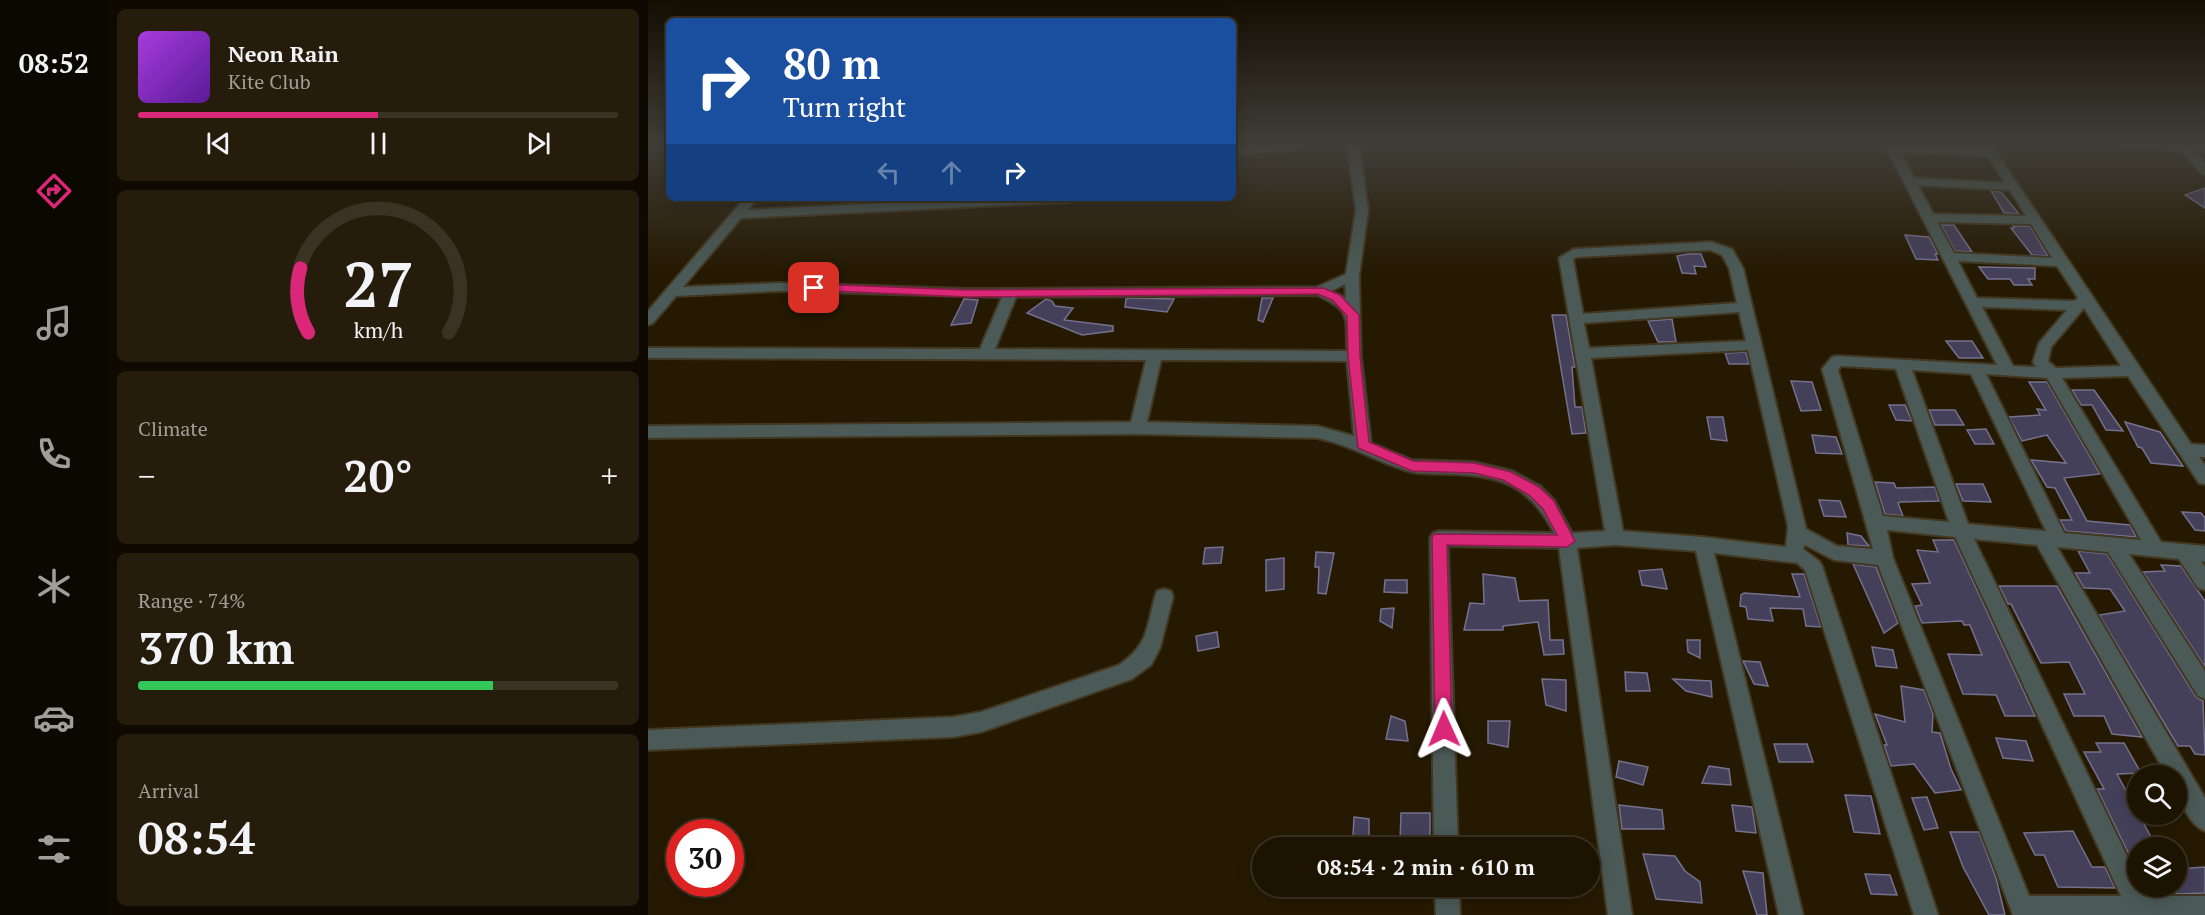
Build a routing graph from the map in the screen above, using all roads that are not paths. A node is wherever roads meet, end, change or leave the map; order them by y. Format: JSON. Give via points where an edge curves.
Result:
{"nodes":[{"id":1,"x":1358,"y":186,"type":"edge"},
{"id":2,"x":1912,"y":186,"type":"edge"},
{"id":3,"x":1990,"y":186,"type":"edge"},
{"id":4,"x":2012,"y":187,"type":"joint"},
{"id":5,"x":748,"y":201,"type":"edge"},
{"id":6,"x":1007,"y":201,"type":"edge"},
{"id":7,"x":737,"y":214,"type":"junction"},
{"id":8,"x":1929,"y":218,"type":"junction"},
{"id":9,"x":2035,"y":220,"type":"junction"},
{"id":10,"x":1950,"y":257,"type":"junction"},
{"id":11,"x":2063,"y":262,"type":"junction"},
{"id":12,"x":1352,"y":276,"type":"junction"},
{"id":13,"x":1319,"y":291,"type":"junction"},
{"id":14,"x":672,"y":292,"type":"junction"},
{"id":15,"x":1011,"y":292,"type":"junction"},
{"id":16,"x":1973,"y":302,"type":"junction"},
{"id":17,"x":2081,"y":302,"type":"junction"},
{"id":18,"x":1745,"y":307,"type":"junction"},
{"id":19,"x":1353,"y":315,"type":"junction"},
{"id":20,"x":1576,"y":319,"type":"junction"},
{"id":21,"x":648,"y":320,"type":"edge"},
{"id":22,"x":1755,"y":345,"type":"junction"},
{"id":23,"x":648,"y":353,"type":"edge"},
{"id":24,"x":1583,"y":353,"type":"junction"},
{"id":25,"x":985,"y":355,"type":"junction"},
{"id":26,"x":1154,"y":356,"type":"junction"},
{"id":27,"x":1354,"y":356,"type":"junction"},
{"id":28,"x":1902,"y":364,"type":"junction"},
{"id":29,"x":1975,"y":367,"type":"junction"},
{"id":30,"x":2007,"y":369,"type":"junction"},
{"id":31,"x":2132,"y":371,"type":"junction"},
{"id":32,"x":2052,"y":373,"type":"junction"},
{"id":33,"x":1138,"y":428,"type":"junction"},
{"id":34,"x":648,"y":432,"type":"edge"},
{"id":35,"x":1363,"y":445,"type":"junction"},
{"id":36,"x":2187,"y":450,"type":"junction"},
{"id":37,"x":2205,"y":452,"type":"edge"},
{"id":38,"x":2205,"y":478,"type":"edge"},
{"id":39,"x":1876,"y":522,"type":"junction"},
{"id":40,"x":1961,"y":530,"type":"junction"},
{"id":41,"x":1798,"y":533,"type":"junction"},
{"id":42,"x":1615,"y":538,"type":"junction"},
{"id":43,"x":2050,"y":538,"type":"junction"},
{"id":44,"x":1567,"y":541,"type":"junction"},
{"id":45,"x":1703,"y":544,"type":"junction"},
{"id":46,"x":2114,"y":546,"type":"junction"},
{"id":47,"x":2155,"y":548,"type":"junction"},
{"id":48,"x":2184,"y":552,"type":"junction"},
{"id":49,"x":2205,"y":554,"type":"edge"},
{"id":50,"x":1792,"y":555,"type":"junction"},
{"id":51,"x":1884,"y":558,"type":"junction"},
{"id":52,"x":2205,"y":582,"type":"edge"},
{"id":53,"x":1164,"y":597,"type":"dead end"},
{"id":54,"x":2205,"y":689,"type":"edge"},
{"id":55,"x":648,"y":740,"type":"edge"},
{"id":56,"x":2205,"y":820,"type":"edge"},
{"id":57,"x":1446,"y":837,"type":"edge"},
{"id":58,"x":1447,"y":897,"type":"edge"},
{"id":59,"x":2139,"y":908,"type":"junction"},
{"id":60,"x":2205,"y":908,"type":"edge"},
{"id":61,"x":2023,"y":911,"type":"edge"},
{"id":62,"x":1448,"y":915,"type":"edge"},
{"id":63,"x":1620,"y":915,"type":"edge"},
{"id":64,"x":1791,"y":915,"type":"edge"},
{"id":65,"x":1926,"y":915,"type":"edge"}],
"edges":[{"from":1,"to":12,"type":"street","via":[[1362,217]]},
{"from":2,"to":8,"type":"street"},
{"from":3,"to":4,"type":"street"},
{"from":4,"to":9,"type":"street"},
{"from":5,"to":7,"type":"street"},
{"from":6,"to":7,"type":"street"},
{"from":7,"to":14,"type":"street"},
{"from":8,"to":9,"type":"street"},
{"from":8,"to":10,"type":"street"},
{"from":9,"to":11,"type":"street"},
{"from":10,"to":11,"type":"street"},
{"from":10,"to":16,"type":"street"},
{"from":11,"to":17,"type":"street"},
{"from":12,"to":13,"type":"street"},
{"from":12,"to":19,"type":"street"},
{"from":13,"to":15,"type":"street"},
{"from":13,"to":19,"type":"street","via":[[1341,301]]},
{"from":14,"to":15,"type":"street","via":[[779,287]]},
{"from":14,"to":21,"type":"street"},
{"from":15,"to":25,"type":"street"},
{"from":16,"to":17,"type":"street"},
{"from":16,"to":30,"type":"street"},
{"from":17,"to":31,"type":"street"},
{"from":17,"to":32,"type":"street","via":[[2044,346],[2040,362]]},
{"from":18,"to":20,"type":"street"},
{"from":18,"to":20,"type":"street","via":[[1736,268],[1727,252],[1720,249],[1687,246],[1574,253],[1566,258]]},
{"from":18,"to":22,"type":"street"},
{"from":19,"to":27,"type":"street"},
{"from":20,"to":24,"type":"street"},
{"from":22,"to":24,"type":"street"},
{"from":22,"to":41,"type":"street"},
{"from":23,"to":25,"type":"street"},
{"from":24,"to":42,"type":"street"},
{"from":25,"to":26,"type":"street"},
{"from":26,"to":27,"type":"street"},
{"from":26,"to":33,"type":"street"},
{"from":27,"to":35,"type":"street"},
{"from":28,"to":29,"type":"street"},
{"from":28,"to":39,"type":"street","via":[[1837,361],[1830,369]]},
{"from":28,"to":40,"type":"street"},
{"from":29,"to":30,"type":"street"},
{"from":29,"to":43,"type":"street"},
{"from":30,"to":32,"type":"street"},
{"from":31,"to":32,"type":"street"},
{"from":31,"to":36,"type":"street"},
{"from":32,"to":47,"type":"street"},
{"from":33,"to":34,"type":"street"},
{"from":33,"to":35,"type":"street","via":[[1303,430]]},
{"from":35,"to":44,"type":"street","via":[[1412,466],[1474,468],[1506,476],[1534,491],[1548,505]]},
{"from":36,"to":37,"type":"street"},
{"from":36,"to":38,"type":"street"},
{"from":39,"to":40,"type":"street"},
{"from":39,"to":51,"type":"street"},
{"from":40,"to":43,"type":"street"},
{"from":40,"to":59,"type":"street"},
{"from":41,"to":50,"type":"street"},
{"from":41,"to":51,"type":"street","via":[[1834,553]]},
{"from":42,"to":44,"type":"street"},
{"from":42,"to":45,"type":"street"},
{"from":43,"to":46,"type":"street"},
{"from":43,"to":56,"type":"street"},
{"from":44,"to":57,"type":"street","via":[[1439,538]]},
{"from":44,"to":63,"type":"street"},
{"from":45,"to":50,"type":"street"},
{"from":45,"to":64,"type":"street"},
{"from":46,"to":47,"type":"street"},
{"from":46,"to":54,"type":"street"},
{"from":47,"to":48,"type":"street"},
{"from":48,"to":49,"type":"street"},
{"from":48,"to":52,"type":"street"},
{"from":50,"to":65,"type":"street","via":[[1807,558],[1813,566]]},
{"from":51,"to":61,"type":"street"},
{"from":53,"to":55,"type":"street","via":[[1153,642],[1144,659],[1125,672],[981,722],[953,727]]},
{"from":58,"to":62,"type":"street"},
{"from":59,"to":60,"type":"street"},
{"from":59,"to":61,"type":"street"}]}
